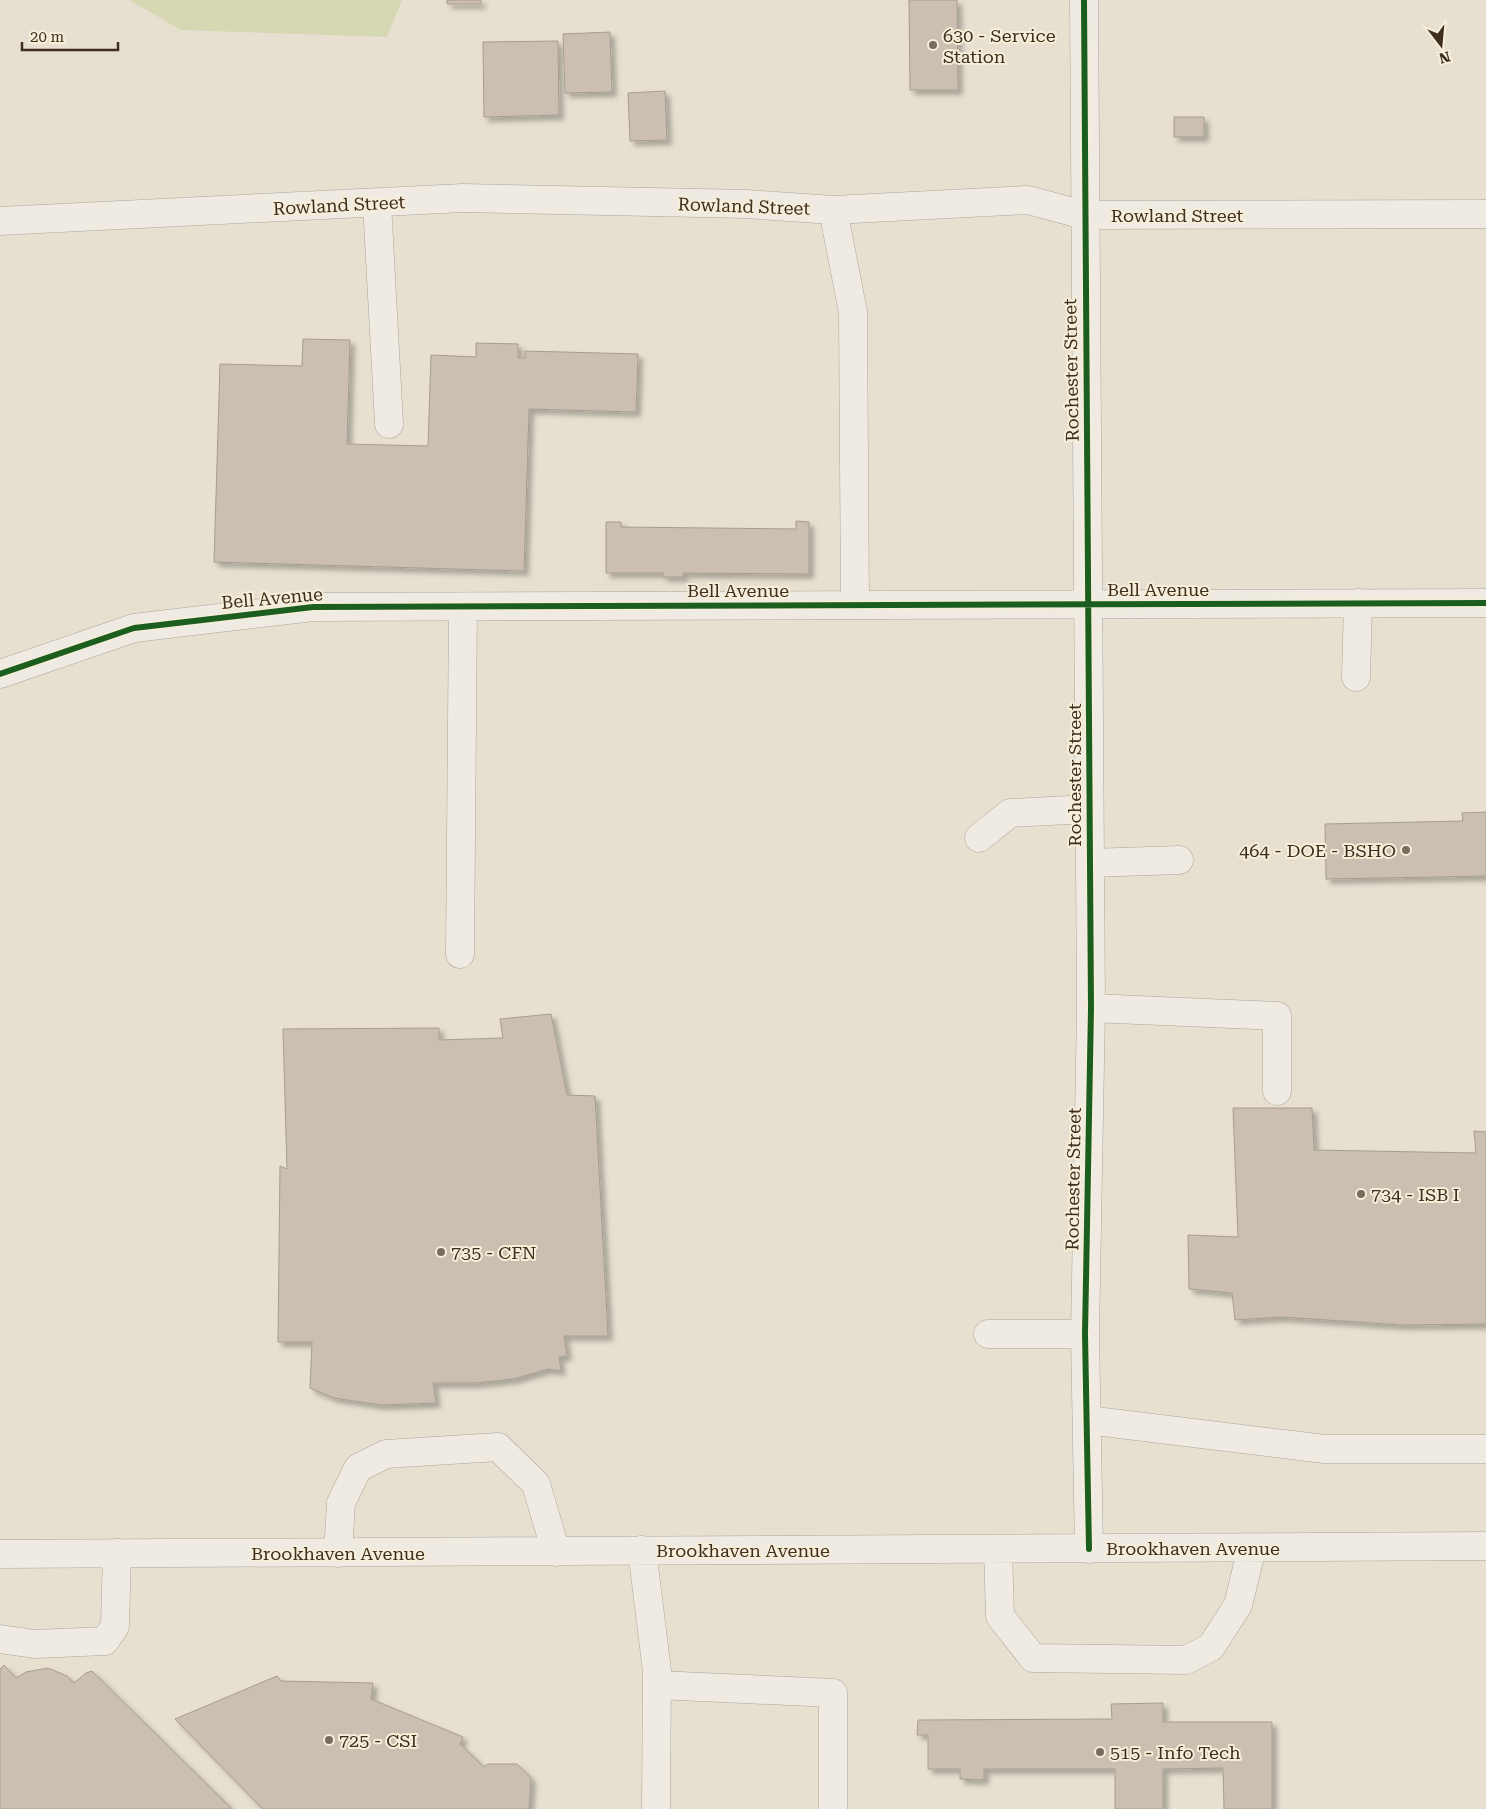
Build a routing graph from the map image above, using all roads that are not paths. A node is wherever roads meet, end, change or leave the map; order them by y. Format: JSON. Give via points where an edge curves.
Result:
{"nodes":[{"id":1,"x":1084,"y":0,"type":"edge"},
{"id":2,"x":377,"y":203,"type":"junction"},
{"id":3,"x":833,"y":210,"type":"junction"},
{"id":4,"x":1486,"y":214,"type":"edge"},
{"id":5,"x":1084,"y":215,"type":"junction"},
{"id":6,"x":0,"y":221,"type":"edge"},
{"id":7,"x":389,"y":424,"type":"dead end"},
{"id":8,"x":1358,"y":603,"type":"junction"},
{"id":9,"x":1486,"y":603,"type":"edge"},
{"id":10,"x":1088,"y":604,"type":"junction"},
{"id":11,"x":855,"y":605,"type":"junction"},
{"id":12,"x":463,"y":606,"type":"junction"},
{"id":13,"x":0,"y":674,"type":"edge"},
{"id":14,"x":1356,"y":677,"type":"dead end"},
{"id":15,"x":1090,"y":809,"type":"junction"},
{"id":16,"x":979,"y":838,"type":"dead end"},
{"id":17,"x":1179,"y":860,"type":"dead end"},
{"id":18,"x":1090,"y":863,"type":"junction"},
{"id":19,"x":460,"y":954,"type":"dead end"},
{"id":20,"x":1091,"y":1008,"type":"junction"},
{"id":21,"x":1277,"y":1091,"type":"dead end"},
{"id":22,"x":988,"y":1334,"type":"dead end"},
{"id":23,"x":1084,"y":1334,"type":"junction"},
{"id":24,"x":1087,"y":1420,"type":"junction"},
{"id":25,"x":1486,"y":1449,"type":"edge"},
{"id":26,"x":1486,"y":1546,"type":"edge"},
{"id":27,"x":1252,"y":1548,"type":"junction"},
{"id":28,"x":998,"y":1549,"type":"junction"},
{"id":29,"x":1089,"y":1549,"type":"junction"},
{"id":30,"x":642,"y":1550,"type":"junction"},
{"id":31,"x":556,"y":1552,"type":"junction"},
{"id":32,"x":338,"y":1553,"type":"junction"},
{"id":33,"x":0,"y":1554,"type":"edge"},
{"id":34,"x":117,"y":1554,"type":"junction"},
{"id":35,"x":0,"y":1639,"type":"edge"},
{"id":36,"x":657,"y":1685,"type":"junction"},
{"id":37,"x":656,"y":1809,"type":"edge"},
{"id":38,"x":833,"y":1809,"type":"edge"}],
"edges":[{"from":1,"to":5,"type":"street","name":"Rochester Street"},
{"from":2,"to":3,"type":"street","name":"Rowland Street","via":[[473,199],[746,204]]},
{"from":2,"to":6,"type":"street","name":"Rowland Street"},
{"from":2,"to":7,"type":"street"},
{"from":3,"to":5,"type":"street","name":"Rowland Street","via":[[1028,200]]},
{"from":3,"to":11,"type":"street","via":[[852,312]]},
{"from":4,"to":5,"type":"street","name":"Rowland Street"},
{"from":5,"to":10,"type":"street","name":"Rochester Street"},
{"from":8,"to":9,"type":"street","name":"Bell Avenue"},
{"from":8,"to":10,"type":"street","name":"Bell Avenue"},
{"from":8,"to":14,"type":"street"},
{"from":10,"to":11,"type":"street","name":"Bell Avenue"},
{"from":10,"to":15,"type":"street","name":"Rochester Street"},
{"from":11,"to":12,"type":"street","name":"Bell Avenue"},
{"from":12,"to":13,"type":"street","name":"Bell Avenue","via":[[313,607],[134,628]]},
{"from":12,"to":19,"type":"street"},
{"from":15,"to":16,"type":"street","via":[[1010,813]]},
{"from":15,"to":18,"type":"street","name":"Rochester Street"},
{"from":17,"to":18,"type":"street"},
{"from":18,"to":20,"type":"street","name":"Rochester Street"},
{"from":20,"to":21,"type":"street","via":[[1278,1016]]},
{"from":20,"to":23,"type":"street","name":"Rochester Street"},
{"from":22,"to":23,"type":"street"},
{"from":23,"to":24,"type":"street","name":"Rochester Street"},
{"from":24,"to":25,"type":"street","via":[[1325,1450]]},
{"from":24,"to":29,"type":"street","name":"Rochester Street"},
{"from":26,"to":27,"type":"street","name":"Brookhaven Avenue"},
{"from":27,"to":28,"type":"street","via":[[1238,1605],[1211,1647],[1186,1660],[1033,1658],[1000,1616]]},
{"from":27,"to":29,"type":"street","name":"Brookhaven Avenue"},
{"from":28,"to":29,"type":"street","name":"Brookhaven Avenue"},
{"from":28,"to":30,"type":"street","name":"Brookhaven Avenue"},
{"from":30,"to":31,"type":"street","name":"Brookhaven Avenue"},
{"from":30,"to":36,"type":"street"},
{"from":31,"to":32,"type":"street","name":"Brookhaven Avenue"},
{"from":31,"to":32,"type":"street","via":[[536,1484],[498,1447],[386,1454],[358,1468],[341,1503]]},
{"from":32,"to":34,"type":"street","name":"Brookhaven Avenue"},
{"from":33,"to":34,"type":"street","name":"Brookhaven Avenue"},
{"from":34,"to":35,"type":"street","via":[[115,1626],[105,1641],[35,1644]]},
{"from":36,"to":37,"type":"street"},
{"from":36,"to":38,"type":"street","via":[[833,1693]]}]}
